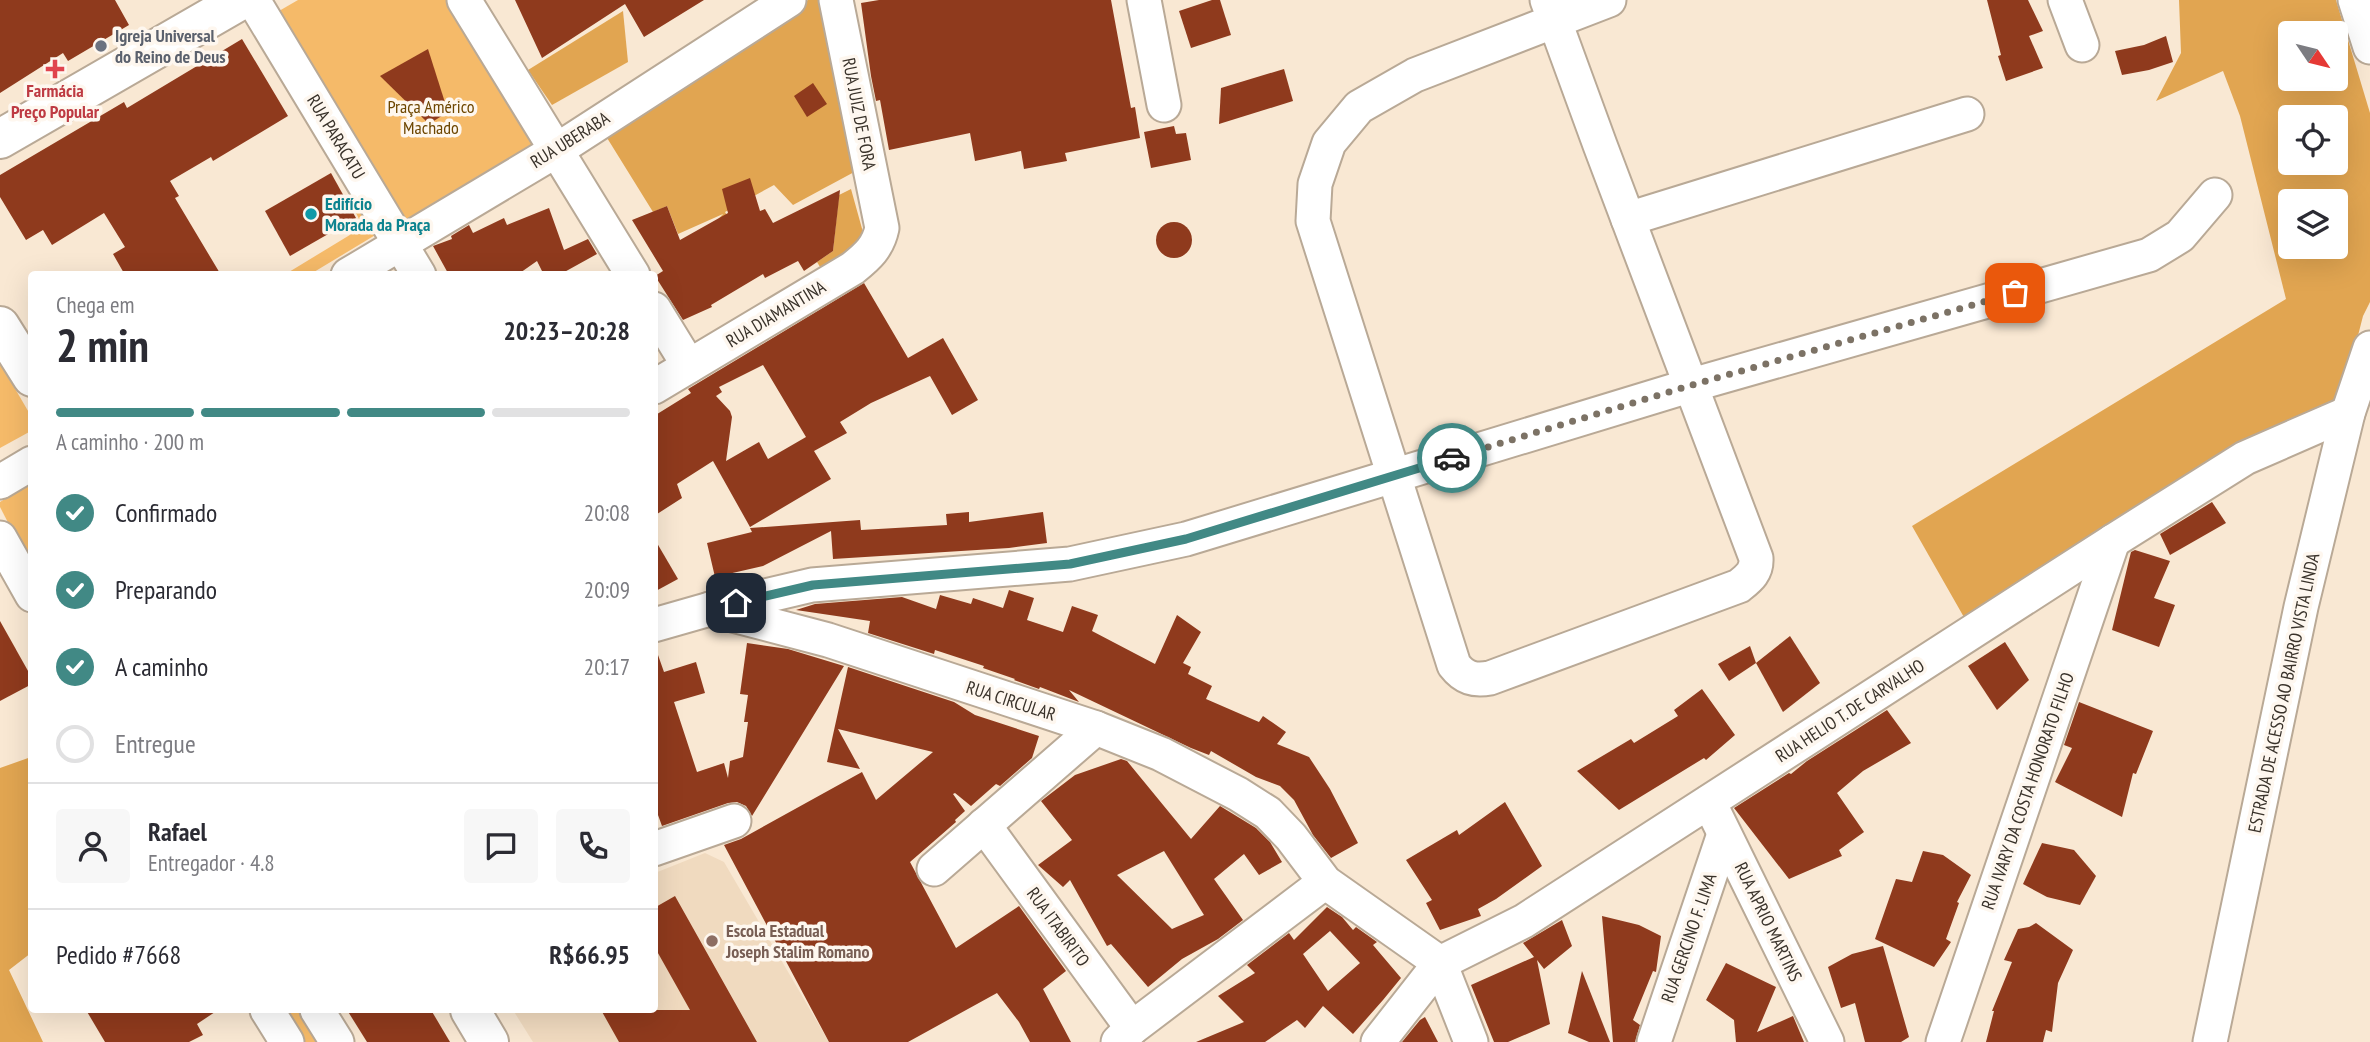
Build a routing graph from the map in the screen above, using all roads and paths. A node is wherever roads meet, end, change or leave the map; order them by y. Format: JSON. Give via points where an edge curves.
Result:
{"nodes":[{"id":1,"x":241,"y":0,"type":"edge"},
{"id":2,"x":253,"y":0,"type":"edge"},
{"id":3,"x":464,"y":0,"type":"edge"},
{"id":4,"x":789,"y":0,"type":"edge"},
{"id":5,"x":836,"y":0,"type":"edge"},
{"id":6,"x":1144,"y":0,"type":"edge"},
{"id":7,"x":1609,"y":0,"type":"edge"},
{"id":8,"x":2065,"y":0,"type":"edge"},
{"id":9,"x":2355,"y":0,"type":"edge"},
{"id":10,"x":1551,"y":10,"type":"edge"},
{"id":11,"x":2082,"y":45,"type":"dead end"},
{"id":12,"x":2370,"y":47,"type":"edge"},
{"id":13,"x":1164,"y":106,"type":"dead end"},
{"id":14,"x":1967,"y":114,"type":"dead end"},
{"id":15,"x":0,"y":139,"type":"edge"},
{"id":16,"x":557,"y":150,"type":"junction"},
{"id":17,"x":2215,"y":195,"type":"dead end"},
{"id":18,"x":1628,"y":219,"type":"junction"},
{"id":19,"x":882,"y":228,"type":"joint"},
{"id":20,"x":400,"y":244,"type":"junction"},
{"id":21,"x":355,"y":271,"type":"edge"},
{"id":22,"x":417,"y":271,"type":"edge"},
{"id":23,"x":631,"y":271,"type":"edge"},
{"id":24,"x":658,"y":316,"type":"edge"},
{"id":25,"x":0,"y":326,"type":"edge"},
{"id":26,"x":2370,"y":348,"type":"edge"},
{"id":27,"x":689,"y":366,"type":"junction"},
{"id":28,"x":28,"y":371,"type":"edge"},
{"id":29,"x":658,"y":385,"type":"edge"},
{"id":30,"x":1692,"y":385,"type":"junction"},
{"id":31,"x":2348,"y":413,"type":"junction"},
{"id":32,"x":28,"y":465,"type":"edge"},
{"id":33,"x":1393,"y":476,"type":"junction"},
{"id":34,"x":0,"y":482,"type":"edge"},
{"id":35,"x":0,"y":538,"type":"edge"},
{"id":36,"x":2113,"y":541,"type":"junction"},
{"id":37,"x":28,"y":588,"type":"edge"},
{"id":38,"x":710,"y":610,"type":"junction"},
{"id":39,"x":658,"y":624,"type":"edge"},
{"id":40,"x":1096,"y":729,"type":"junction"},
{"id":41,"x":1709,"y":802,"type":"junction"},
{"id":42,"x":734,"y":821,"type":"dead end"},
{"id":43,"x":984,"y":825,"type":"junction"},
{"id":44,"x":1724,"y":834,"type":"junction"},
{"id":45,"x":658,"y":848,"type":"edge"},
{"id":46,"x":934,"y":869,"type":"dead end"},
{"id":47,"x":1325,"y":882,"type":"junction"},
{"id":48,"x":1440,"y":963,"type":"junction"},
{"id":49,"x":269,"y":1013,"type":"edge"},
{"id":50,"x":319,"y":1013,"type":"edge"},
{"id":51,"x":472,"y":1013,"type":"edge"},
{"id":52,"x":1125,"y":1035,"type":"edge"},
{"id":53,"x":287,"y":1042,"type":"edge"},
{"id":54,"x":337,"y":1042,"type":"edge"},
{"id":55,"x":489,"y":1042,"type":"edge"},
{"id":56,"x":1378,"y":1042,"type":"edge"},
{"id":57,"x":1471,"y":1042,"type":"edge"},
{"id":58,"x":1654,"y":1042,"type":"edge"},
{"id":59,"x":1827,"y":1042,"type":"edge"},
{"id":60,"x":1943,"y":1042,"type":"edge"},
{"id":61,"x":2210,"y":1042,"type":"edge"}],
"edges":[{"from":1,"to":15,"type":"main road"},
{"from":2,"to":20,"type":"street","name":"RUA PARACATU"},
{"from":3,"to":16,"type":"street"},
{"from":4,"to":16,"type":"street","name":"RUA UBERABA"},
{"from":5,"to":19,"type":"street","name":"RUA JUIZ DE FORA"},
{"from":6,"to":13,"type":"street"},
{"from":7,"to":10,"type":"street"},
{"from":8,"to":11,"type":"street"},
{"from":9,"to":12,"type":"street"},
{"from":10,"to":18,"type":"street"},
{"from":10,"to":33,"type":"street","via":[[1359,107],[1329,144],[1315,184],[1313,221]]},
{"from":14,"to":18,"type":"street"},
{"from":16,"to":20,"type":"street","name":"RUA UBERABA"},
{"from":16,"to":23,"type":"street"},
{"from":17,"to":30,"type":"street","via":[[2180,236],[2149,255]]},
{"from":18,"to":30,"type":"street"},
{"from":19,"to":27,"type":"street","name":"RUA DIAMANTINA","via":[[873,251],[853,268]]},
{"from":20,"to":21,"type":"street","name":"RUA UBERABA"},
{"from":20,"to":22,"type":"street","name":"RUA PARACATU"},
{"from":24,"to":27,"type":"street"},
{"from":25,"to":28,"type":"main road"},
{"from":26,"to":31,"type":"street","name":"ESTRADA DE ACESSO AO BAIRRO VISTA LINDA"},
{"from":27,"to":29,"type":"street","name":"RUA DIAMANTINA"},
{"from":30,"to":33,"type":"street"},
{"from":30,"to":33,"type":"street","via":[[1755,558],[1752,576],[1739,586],[1490,678],[1462,675],[1454,665]]},
{"from":31,"to":36,"type":"street","name":"RUA HELIO T. DE CARVALHO","via":[[2245,458]]},
{"from":31,"to":61,"type":"street","name":"ESTRADA DE ACESSO AO BAIRRO VISTA LINDA","via":[[2301,607]]},
{"from":32,"to":34,"type":"street"},
{"from":33,"to":38,"type":"street","via":[[1186,539],[1070,564],[813,585]]},
{"from":35,"to":37,"type":"street"},
{"from":36,"to":41,"type":"street","name":"RUA HELIO T. DE CARVALHO"},
{"from":36,"to":60,"type":"street","name":"RUA IVARY DA COSTA HONORATO FILHO"},
{"from":38,"to":39,"type":"street","name":"RUA CIRCULAR"},
{"from":38,"to":40,"type":"street","name":"RUA CIRCULAR","via":[[828,640]]},
{"from":40,"to":43,"type":"street"},
{"from":40,"to":47,"type":"street","name":"RUA CIRCULAR","via":[[1161,754],[1268,813]]},
{"from":41,"to":44,"type":"street","name":"RUA APRIO MARTINS"},
{"from":41,"to":48,"type":"street","name":"RUA HELIO T. DE CARVALHO","via":[[1524,921]]},
{"from":42,"to":45,"type":"street"},
{"from":43,"to":46,"type":"street"},
{"from":43,"to":52,"type":"street","name":"RUA ITABIRITO"},
{"from":44,"to":58,"type":"street","name":"RUA GERCINO F. LIMA"},
{"from":44,"to":59,"type":"street","name":"RUA APRIO MARTINS"},
{"from":47,"to":48,"type":"street","name":"RUA CIRCULAR"},
{"from":47,"to":52,"type":"street"},
{"from":48,"to":56,"type":"street","name":"RUA HELIO T. DE CARVALHO"},
{"from":48,"to":57,"type":"street"},
{"from":49,"to":53,"type":"street"},
{"from":50,"to":54,"type":"street"},
{"from":51,"to":55,"type":"main road"}]}
